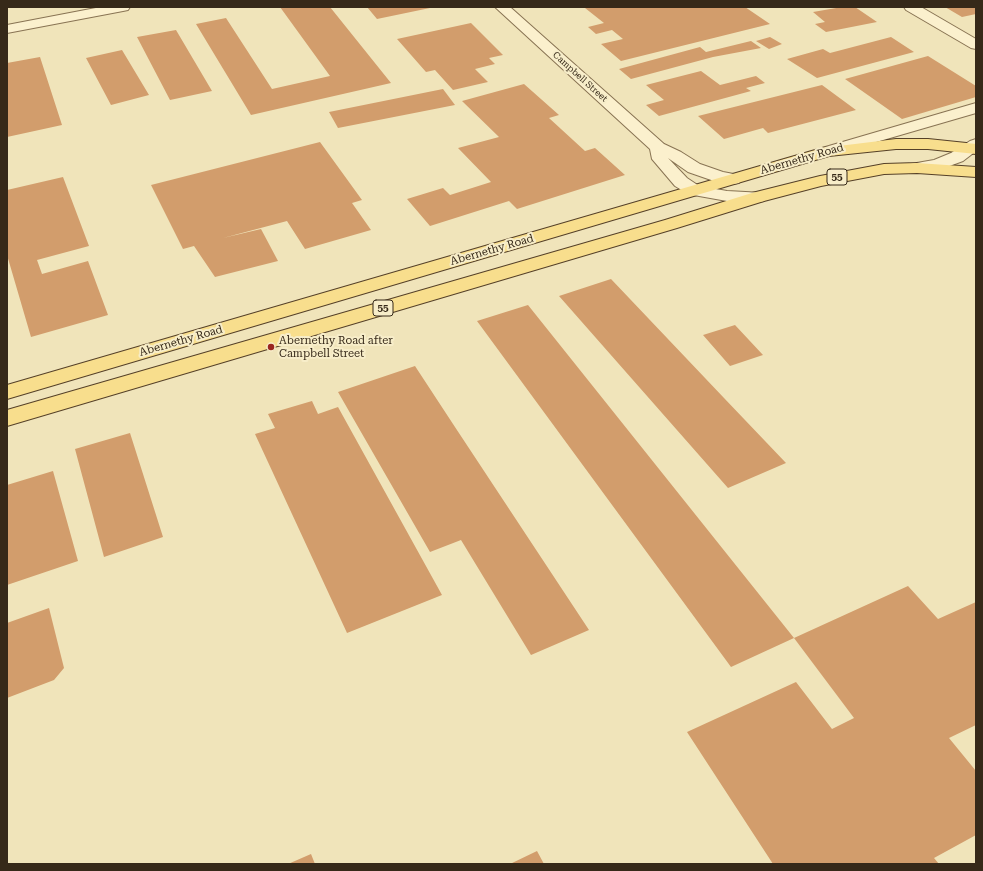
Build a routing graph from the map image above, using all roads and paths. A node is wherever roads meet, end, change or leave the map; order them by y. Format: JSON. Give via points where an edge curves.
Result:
{"nodes":[{"id":1,"x":123,"y":7,"type":"edge"},
{"id":2,"x":502,"y":7,"type":"edge"},
{"id":3,"x":911,"y":7,"type":"edge"},
{"id":4,"x":7,"y":30,"type":"edge"},
{"id":5,"x":976,"y":45,"type":"edge"},
{"id":6,"x":976,"y":108,"type":"edge"},
{"id":7,"x":974,"y":147,"type":"edge"},
{"id":8,"x":658,"y":148,"type":"junction"},
{"id":9,"x":828,"y":151,"type":"junction"},
{"id":10,"x":917,"y":168,"type":"junction"},
{"id":11,"x":976,"y":172,"type":"edge"},
{"id":12,"x":733,"y":179,"type":"junction"},
{"id":13,"x":694,"y":190,"type":"junction"},
{"id":14,"x":758,"y":197,"type":"junction"},
{"id":15,"x":7,"y":392,"type":"edge"},
{"id":16,"x":7,"y":418,"type":"edge"}],
"edges":[{"from":1,"to":4,"type":"street"},
{"from":2,"to":8,"type":"street","name":"Campbell Street"},
{"from":3,"to":5,"type":"street"},
{"from":6,"to":9,"type":"street","name":"Abernethy Road"},
{"from":7,"to":9,"type":"main road","number":"55","via":[[896,144]]},
{"from":7,"to":10,"type":"street","via":[[957,157]]},
{"from":8,"to":12,"type":"street","name":"Campbell Street","via":[[675,155],[694,168]]},
{"from":8,"to":13,"type":"street","name":"Campbell Street","via":[[660,159],[681,182]]},
{"from":9,"to":12,"type":"main road","name":"Abernethy Road","number":"55"},
{"from":10,"to":11,"type":"main road","number":"55"},
{"from":10,"to":14,"type":"main road","number":"55","via":[[861,173]]},
{"from":12,"to":13,"type":"main road","name":"Abernethy Road","number":"55"},
{"from":13,"to":14,"type":"street","name":"Campbell Street","via":[[727,196]]},
{"from":13,"to":15,"type":"main road","name":"Abernethy Road","number":"55"},
{"from":14,"to":16,"type":"main road","number":"55"}]}
